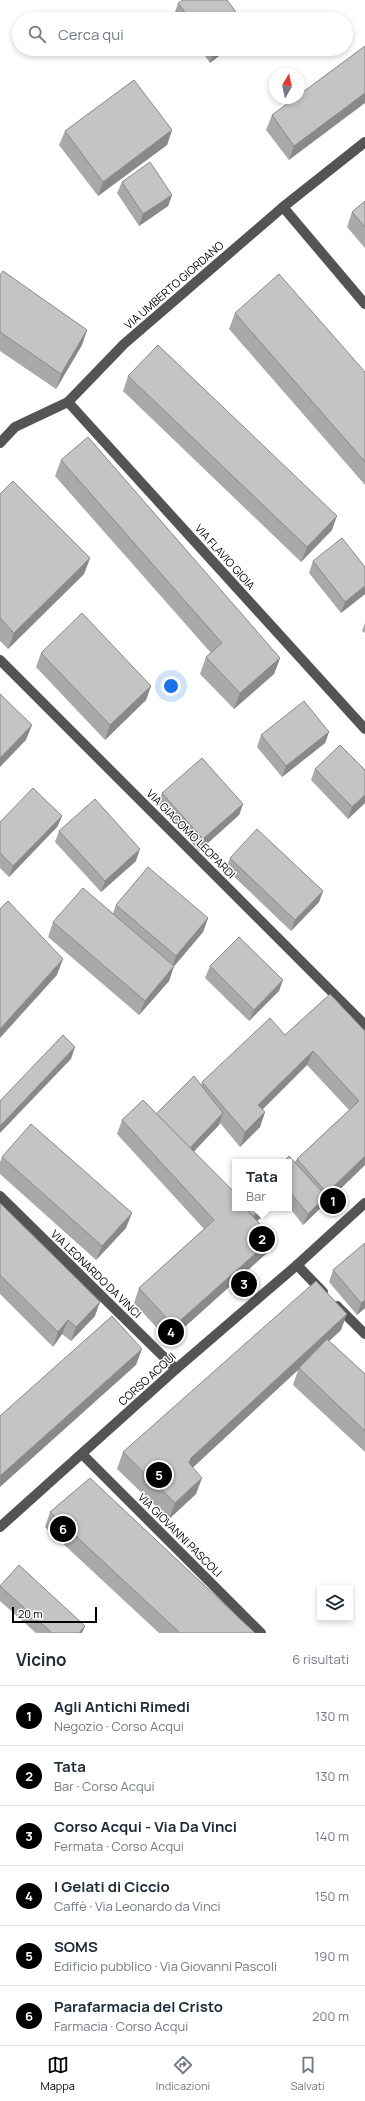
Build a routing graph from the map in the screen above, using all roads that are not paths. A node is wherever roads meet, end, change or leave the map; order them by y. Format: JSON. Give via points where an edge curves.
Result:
{"nodes":[{"id":1,"x":365,"y":142,"type":"edge"},
{"id":2,"x":283,"y":206,"type":"junction"},
{"id":3,"x":365,"y":304,"type":"edge"},
{"id":4,"x":68,"y":402,"type":"junction"},
{"id":5,"x":0,"y":443,"type":"edge"},
{"id":6,"x":0,"y":660,"type":"edge"},
{"id":7,"x":365,"y":729,"type":"edge"},
{"id":8,"x":365,"y":1025,"type":"edge"},
{"id":9,"x":0,"y":1196,"type":"edge"},
{"id":10,"x":365,"y":1202,"type":"edge"},
{"id":11,"x":297,"y":1264,"type":"junction"},
{"id":12,"x":365,"y":1334,"type":"edge"},
{"id":13,"x":176,"y":1369,"type":"junction"},
{"id":14,"x":82,"y":1454,"type":"junction"},
{"id":15,"x":0,"y":1528,"type":"edge"},
{"id":16,"x":261,"y":1633,"type":"edge"}],
"edges":[{"from":1,"to":2,"type":"street","name":"VIA UMBERTO GIORDANO"},
{"from":2,"to":3,"type":"street"},
{"from":2,"to":4,"type":"street","name":"VIA UMBERTO GIORDANO","via":[[124,344]]},
{"from":4,"to":5,"type":"street","name":"VIA UMBERTO GIORDANO","via":[[15,427]]},
{"from":4,"to":7,"type":"street","name":"VIA FLAVIO GIOIA"},
{"from":6,"to":8,"type":"street","name":"VIA GIACOMO LEOPARDI"},
{"from":9,"to":13,"type":"street","name":"VIA LEONARDO DA VINCI"},
{"from":10,"to":11,"type":"street","name":"CORSO ACQUI"},
{"from":11,"to":12,"type":"street"},
{"from":11,"to":13,"type":"street","name":"CORSO ACQUI"},
{"from":13,"to":14,"type":"street","name":"CORSO ACQUI"},
{"from":14,"to":15,"type":"street","name":"CORSO ACQUI"},
{"from":14,"to":16,"type":"street","name":"VIA GIOVANNI PASCOLI"}]}
